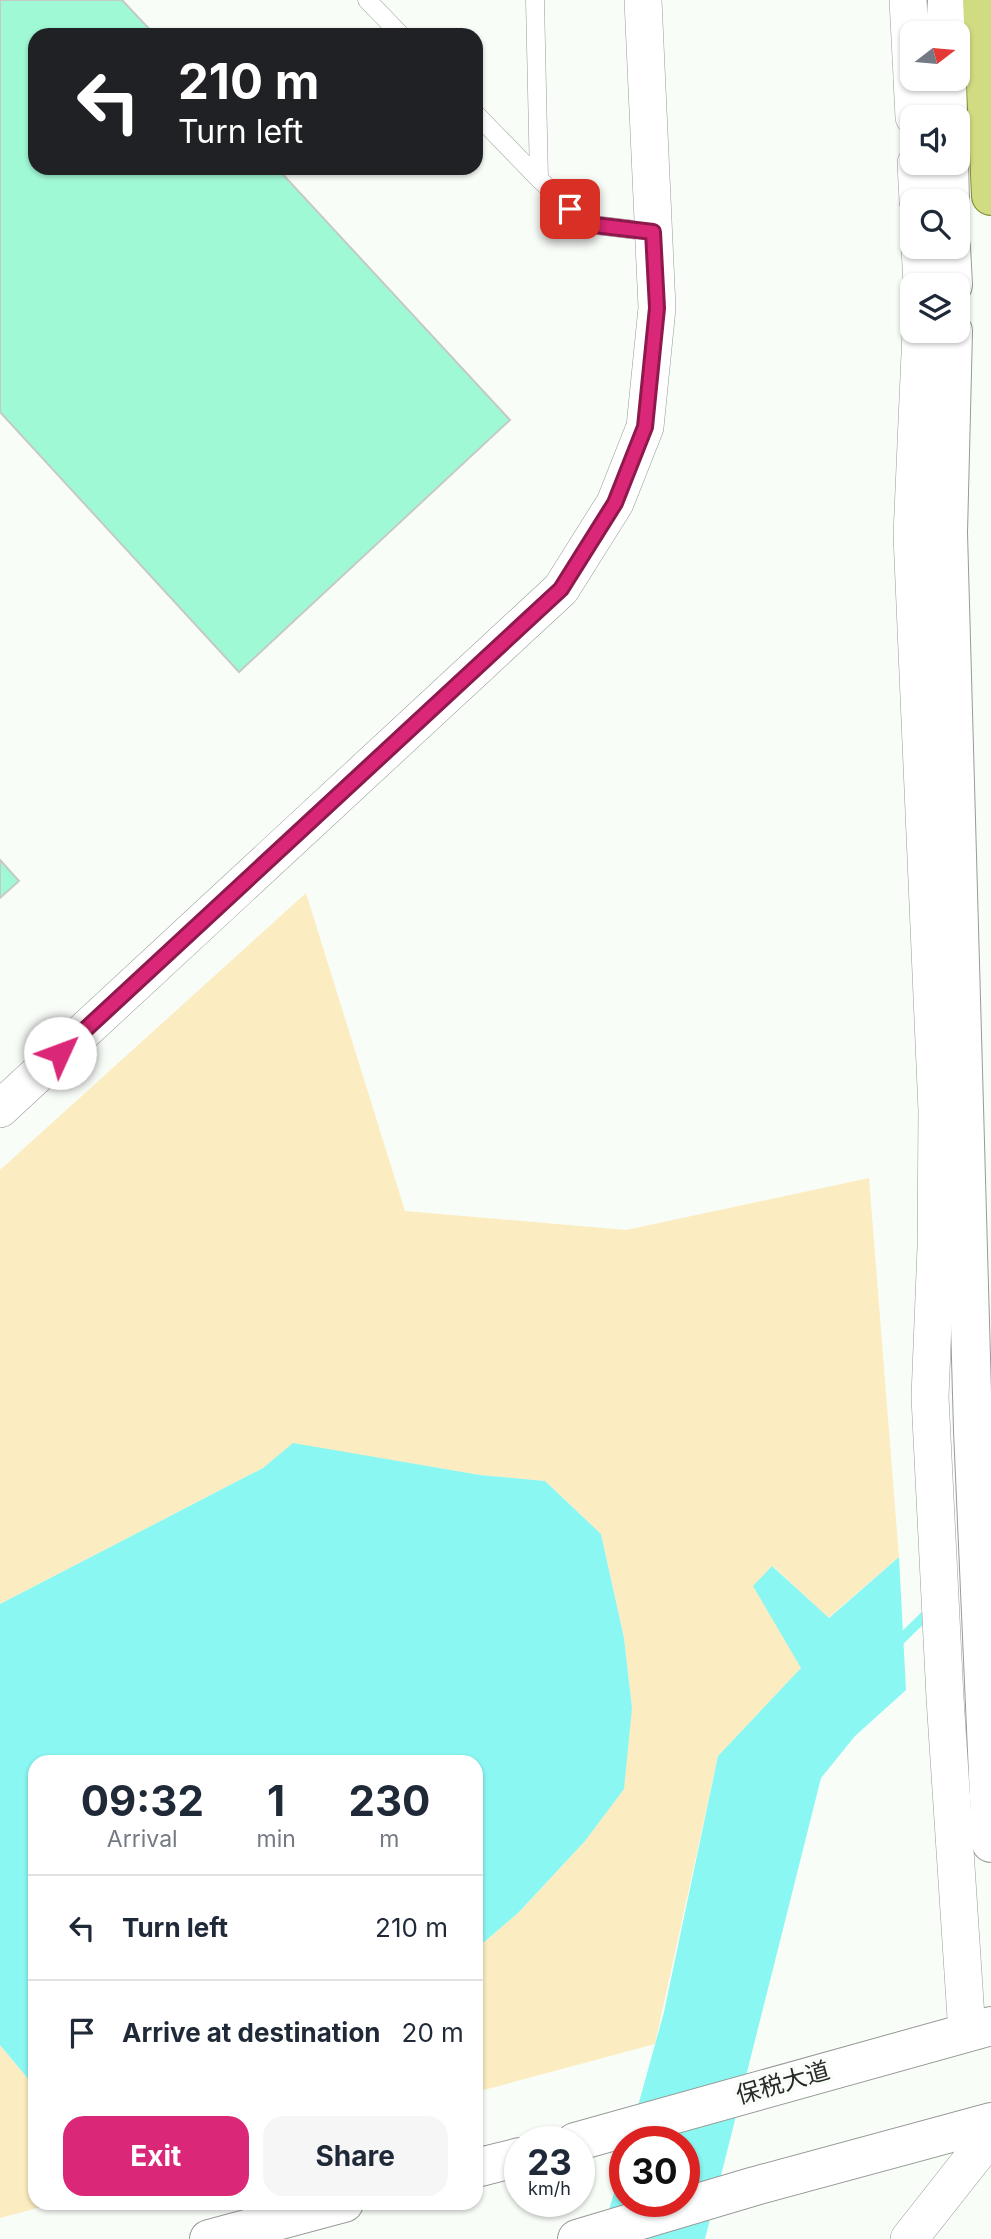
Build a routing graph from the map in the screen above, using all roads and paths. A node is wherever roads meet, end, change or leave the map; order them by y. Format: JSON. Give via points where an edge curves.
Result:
{"nodes":[{"id":1,"x":367,"y":0,"type":"edge"},
{"id":2,"x":536,"y":0,"type":"edge"},
{"id":3,"x":643,"y":0,"type":"edge"},
{"id":4,"x":908,"y":0,"type":"edge"},
{"id":5,"x":947,"y":0,"type":"edge"},
{"id":6,"x":982,"y":0,"type":"edge"},
{"id":7,"x":909,"y":21,"type":"edge"},
{"id":8,"x":946,"y":21,"type":"edge"},
{"id":9,"x":394,"y":28,"type":"edge"},
{"id":10,"x":483,"y":121,"type":"edge"},
{"id":11,"x":539,"y":179,"type":"junction"},
{"id":12,"x":991,"y":196,"type":"edge"},
{"id":13,"x":653,"y":232,"type":"junction"},
{"id":14,"x":920,"y":343,"type":"edge"},
{"id":15,"x":953,"y":343,"type":"edge"},
{"id":16,"x":0,"y":1109,"type":"edge"},
{"id":17,"x":991,"y":1843,"type":"edge"},
{"id":18,"x":979,"y":2029,"type":"edge"},
{"id":19,"x":991,"y":2122,"type":"edge"},
{"id":20,"x":991,"y":2135,"type":"edge"},
{"id":21,"x":595,"y":2136,"type":"edge"},
{"id":22,"x":504,"y":2161,"type":"edge"},
{"id":23,"x":483,"y":2166,"type":"edge"},
{"id":24,"x":318,"y":2210,"type":"edge"},
{"id":25,"x":209,"y":2239,"type":"edge"},
{"id":26,"x":577,"y":2239,"type":"edge"},
{"id":27,"x":909,"y":2239,"type":"edge"}],
"edges":[{"from":1,"to":9,"type":"lane"},
{"from":2,"to":11,"type":"lane"},
{"from":3,"to":13,"type":"street"},
{"from":4,"to":7,"type":"street"},
{"from":5,"to":8,"type":"main road"},
{"from":6,"to":12,"type":"main road"},
{"from":10,"to":11,"type":"lane"},
{"from":11,"to":13,"type":"lane","via":[[586,224]]},
{"from":13,"to":16,"type":"street","via":[[657,308],[645,427],[615,503],[561,589]]},
{"from":14,"to":18,"type":"street","via":[[912,535],[937,1111],[930,1398],[945,1698]]},
{"from":15,"to":17,"type":"main road","via":[[948,533],[973,1430]]},
{"from":18,"to":21,"type":"main road","name":"保税大道"},
{"from":19,"to":26,"type":"main road"},
{"from":20,"to":27,"type":"street"},
{"from":22,"to":23,"type":"main road"},
{"from":24,"to":25,"type":"main road"}]}
